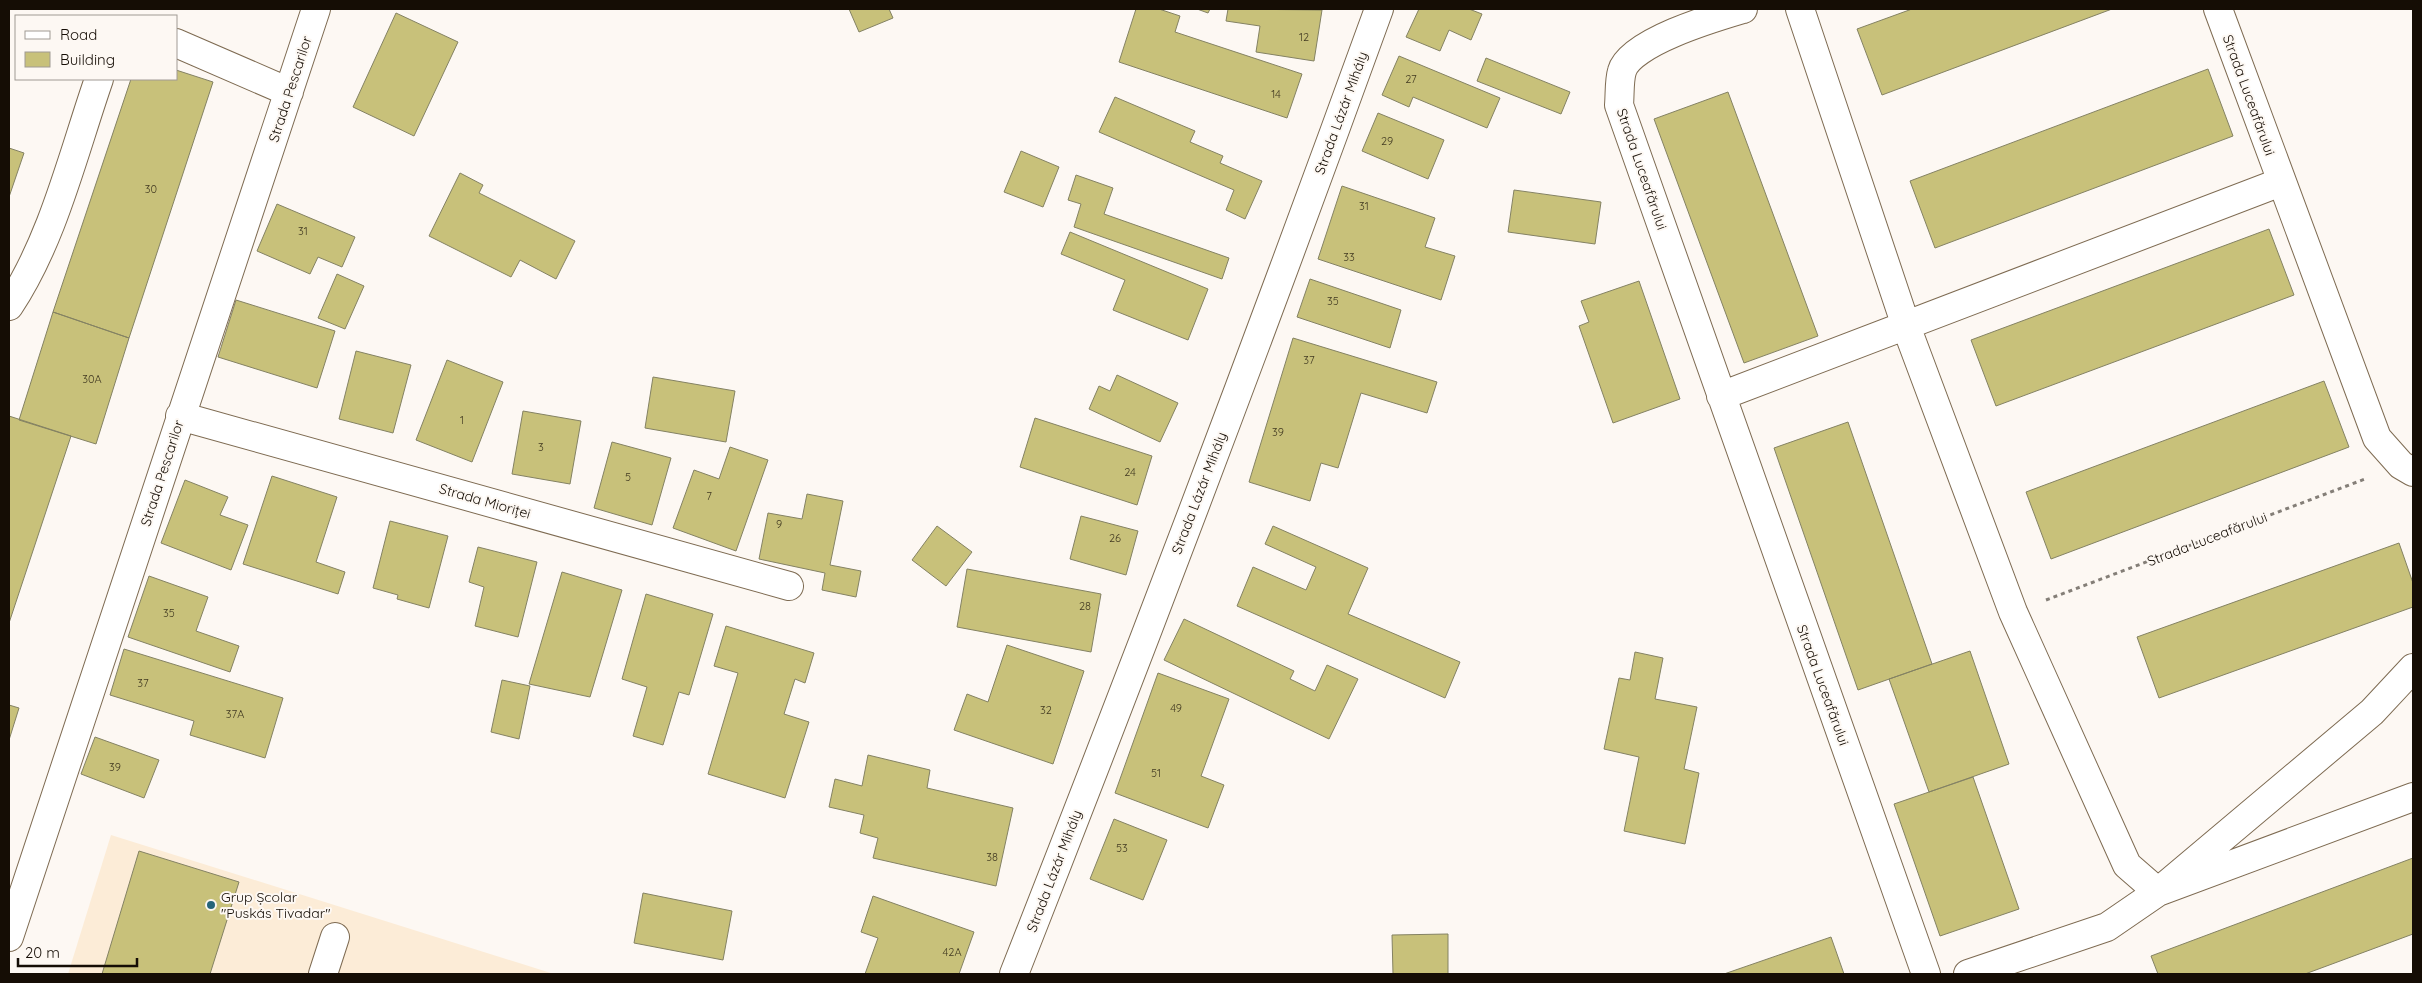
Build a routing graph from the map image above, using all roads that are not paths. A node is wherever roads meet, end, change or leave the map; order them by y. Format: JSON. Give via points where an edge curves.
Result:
{"nodes":[{"id":1,"x":316,"y":9,"type":"edge"},
{"id":2,"x":1378,"y":9,"type":"edge"},
{"id":3,"x":1742,"y":9,"type":"edge"},
{"id":4,"x":1800,"y":9,"type":"edge"},
{"id":5,"x":2218,"y":9,"type":"edge"},
{"id":6,"x":178,"y":44,"type":"edge"},
{"id":7,"x":99,"y":80,"type":"edge"},
{"id":8,"x":289,"y":92,"type":"junction"},
{"id":9,"x":2281,"y":182,"type":"junction"},
{"id":10,"x":9,"y":306,"type":"edge"},
{"id":11,"x":1906,"y":326,"type":"junction"},
{"id":12,"x":1720,"y":396,"type":"junction"},
{"id":13,"x":180,"y":416,"type":"junction"},
{"id":14,"x":2407,"y":469,"type":"edge"},
{"id":15,"x":789,"y":586,"type":"dead end"},
{"id":16,"x":2413,"y":668,"type":"edge"},
{"id":17,"x":2413,"y":797,"type":"edge"},
{"id":18,"x":2158,"y":892,"type":"junction"},
{"id":19,"x":334,"y":936,"type":"dead end"},
{"id":20,"x":9,"y":937,"type":"edge"},
{"id":21,"x":323,"y":974,"type":"edge"},
{"id":22,"x":1014,"y":974,"type":"edge"},
{"id":23,"x":1926,"y":974,"type":"edge"},
{"id":24,"x":1968,"y":974,"type":"edge"}],
"edges":[{"from":1,"to":8,"type":"street","name":"Strada Pescarilor"},
{"from":2,"to":22,"type":"street","name":"Strada Lázár Mihály","via":[[1307,208]]},
{"from":3,"to":12,"type":"street","name":"Strada Luceafărului","via":[[1678,30],[1642,48],[1622,69],[1619,105]]},
{"from":4,"to":11,"type":"street"},
{"from":5,"to":9,"type":"street","name":"Strada Luceafărului"},
{"from":6,"to":8,"type":"street"},
{"from":7,"to":10,"type":"street","via":[[45,238],[25,282]]},
{"from":8,"to":13,"type":"street","name":"Strada Pescarilor"},
{"from":9,"to":11,"type":"street"},
{"from":9,"to":14,"type":"street","name":"Strada Luceafărului","via":[[2377,438]]},
{"from":11,"to":12,"type":"street"},
{"from":11,"to":18,"type":"street","via":[[2013,612],[2126,865]]},
{"from":12,"to":23,"type":"street","name":"Strada Luceafărului"},
{"from":13,"to":15,"type":"street","name":"Strada Mioriței"},
{"from":13,"to":20,"type":"street","name":"Strada Pescarilor"},
{"from":16,"to":18,"type":"street","via":[[2372,712]]},
{"from":17,"to":18,"type":"street"},
{"from":18,"to":24,"type":"street","via":[[2107,927]]},
{"from":19,"to":21,"type":"street"}]}
